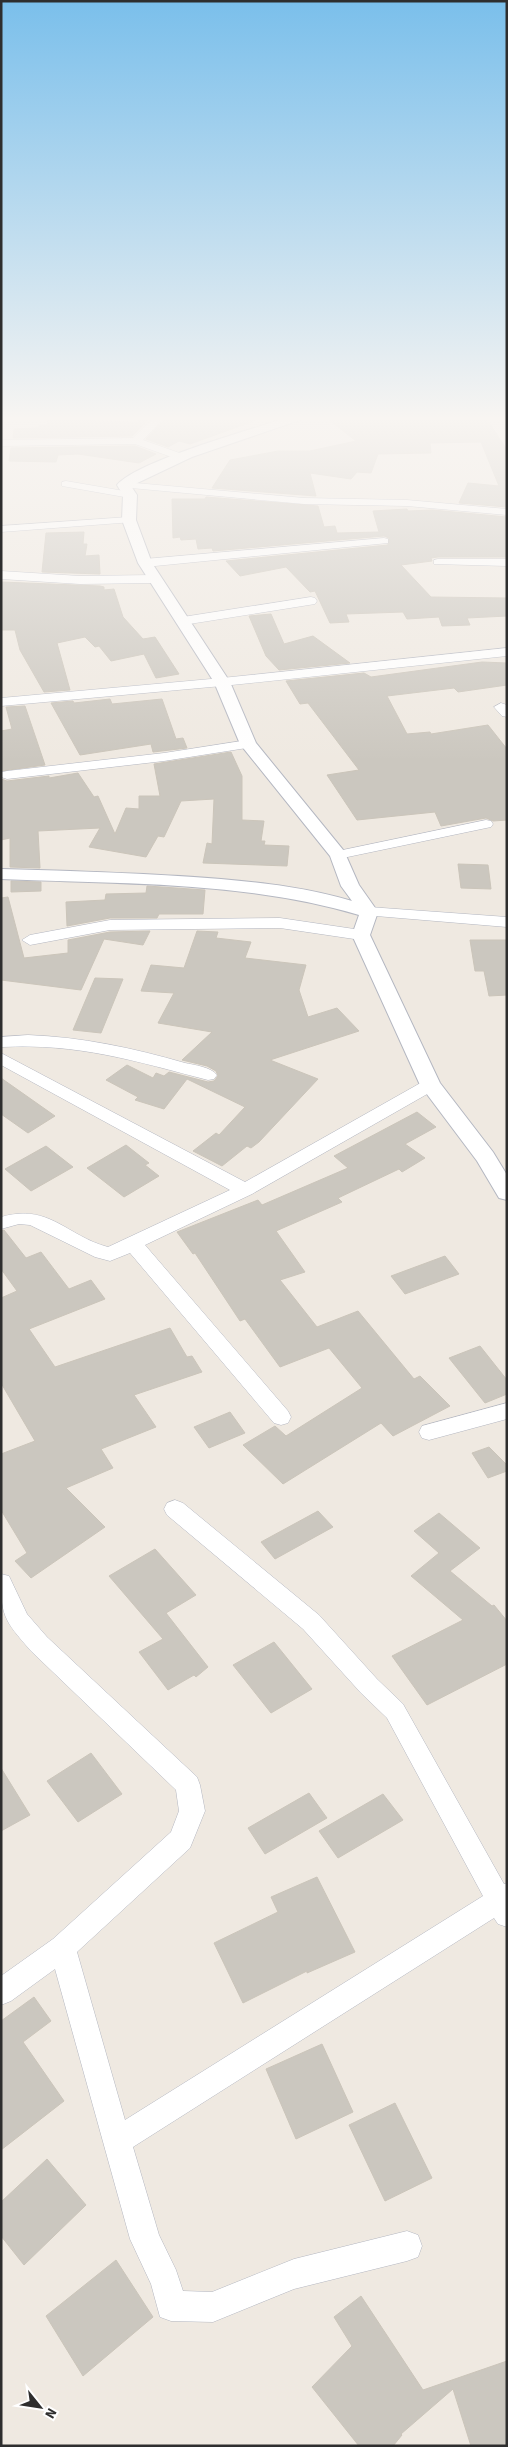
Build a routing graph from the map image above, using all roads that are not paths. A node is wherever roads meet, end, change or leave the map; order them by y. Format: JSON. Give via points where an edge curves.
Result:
{"nodes":[{"id":1,"x":134,"y":532,"type":"edge"},
{"id":2,"x":384,"y":541,"type":"dead end"},
{"id":3,"x":438,"y":562,"type":"dead end"},
{"id":4,"x":145,"y":563,"type":"junction"},
{"id":5,"x":507,"y":563,"type":"edge"},
{"id":6,"x":1,"y":575,"type":"edge"},
{"id":7,"x":154,"y":580,"type":"junction"},
{"id":8,"x":312,"y":601,"type":"dead end"},
{"id":9,"x":184,"y":621,"type":"junction"},
{"id":10,"x":507,"y":652,"type":"edge"},
{"id":11,"x":222,"y":682,"type":"junction"},
{"id":12,"x":1,"y":702,"type":"edge"},
{"id":13,"x":248,"y":744,"type":"junction"},
{"id":14,"x":8,"y":775,"type":"dead end"},
{"id":15,"x":486,"y":824,"type":"dead end"},
{"id":16,"x":338,"y":855,"type":"junction"},
{"id":17,"x":1,"y":874,"type":"edge"},
{"id":18,"x":369,"y":912,"type":"junction"},
{"id":19,"x":507,"y":922,"type":"edge"},
{"id":20,"x":361,"y":935,"type":"junction"},
{"id":21,"x":30,"y":940,"type":"dead end"},
{"id":22,"x":1,"y":1042,"type":"edge"},
{"id":23,"x":1,"y":1058,"type":"edge"},
{"id":24,"x":208,"y":1075,"type":"dead end"},
{"id":25,"x":430,"y":1085,"type":"junction"},
{"id":26,"x":245,"y":1190,"type":"junction"},
{"id":27,"x":507,"y":1193,"type":"edge"},
{"id":28,"x":1,"y":1223,"type":"edge"},
{"id":29,"x":133,"y":1244,"type":"junction"},
{"id":30,"x":507,"y":1411,"type":"edge"},
{"id":31,"x":281,"y":1417,"type":"dead end"},
{"id":32,"x":429,"y":1432,"type":"dead end"},
{"id":33,"x":175,"y":1509,"type":"dead end"},
{"id":34,"x":1,"y":1583,"type":"edge"},
{"id":35,"x":504,"y":1904,"type":"edge"},
{"id":36,"x":62,"y":1948,"type":"junction"},
{"id":37,"x":1,"y":1992,"type":"edge"},
{"id":38,"x":117,"y":2141,"type":"junction"},
{"id":39,"x":408,"y":2246,"type":"dead end"}],
"edges":[{"from":1,"to":4,"type":"street"},
{"from":2,"to":4,"type":"street"},
{"from":3,"to":5,"type":"street"},
{"from":4,"to":7,"type":"street"},
{"from":6,"to":7,"type":"street"},
{"from":7,"to":9,"type":"street"},
{"from":8,"to":9,"type":"street"},
{"from":9,"to":11,"type":"street"},
{"from":10,"to":11,"type":"street"},
{"from":11,"to":12,"type":"street"},
{"from":11,"to":13,"type":"street"},
{"from":13,"to":14,"type":"street"},
{"from":13,"to":16,"type":"street"},
{"from":15,"to":16,"type":"street"},
{"from":16,"to":18,"type":"street","via":[[350,886]]},
{"from":17,"to":18,"type":"street","via":[[130,878],[243,888],[315,897]]},
{"from":18,"to":19,"type":"street"},
{"from":18,"to":20,"type":"street"},
{"from":20,"to":21,"type":"street","via":[[280,923],[118,925]]},
{"from":20,"to":25,"type":"street"},
{"from":22,"to":24,"type":"street","via":[[55,1041],[138,1054]]},
{"from":23,"to":26,"type":"street"},
{"from":25,"to":26,"type":"street"},
{"from":25,"to":27,"type":"street"},
{"from":26,"to":29,"type":"street"},
{"from":28,"to":29,"type":"street","via":[[33,1218],[95,1250],[110,1254]]},
{"from":29,"to":31,"type":"street"},
{"from":30,"to":32,"type":"street"},
{"from":33,"to":35,"type":"street","via":[[312,1622],[395,1711]]},
{"from":34,"to":36,"type":"street","via":[[19,1621],[38,1644],[188,1785],[192,1811],[181,1840]]},
{"from":35,"to":38,"type":"street"},
{"from":36,"to":37,"type":"street"},
{"from":36,"to":38,"type":"street"},
{"from":38,"to":39,"type":"street","via":[[145,2239],[165,2281],[171,2306],[213,2308],[294,2274]]}]}
